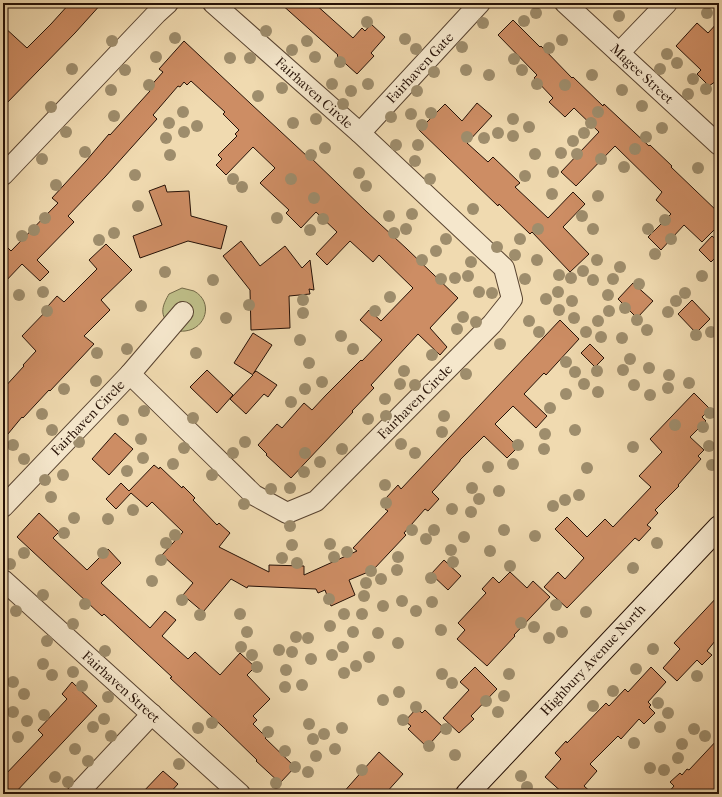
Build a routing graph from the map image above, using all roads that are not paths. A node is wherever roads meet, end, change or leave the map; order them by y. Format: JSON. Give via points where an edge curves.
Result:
{"nodes":[{"id":1,"x":168,"y":3,"type":"edge"},
{"id":2,"x":213,"y":3,"type":"edge"},
{"id":3,"x":480,"y":3,"type":"edge"},
{"id":4,"x":565,"y":3,"type":"edge"},
{"id":5,"x":667,"y":3,"type":"edge"},
{"id":6,"x":620,"y":53,"type":"junction"},
{"id":7,"x":360,"y":134,"type":"junction"},
{"id":8,"x":719,"y":145,"type":"edge"},
{"id":9,"x":3,"y":175,"type":"edge"},
{"id":10,"x":184,"y":312,"type":"dead end"},
{"id":11,"x":130,"y":374,"type":"junction"},
{"id":12,"x":3,"y":507,"type":"edge"},
{"id":13,"x":719,"y":527,"type":"edge"},
{"id":14,"x":3,"y":580,"type":"edge"},
{"id":15,"x":152,"y":714,"type":"junction"},
{"id":16,"x":77,"y":794,"type":"edge"},
{"id":17,"x":240,"y":794,"type":"edge"},
{"id":18,"x":468,"y":794,"type":"edge"}],
"edges":[{"from":1,"to":9,"type":"street"},
{"from":2,"to":7,"type":"street","name":"Fairhaven Circle"},
{"from":3,"to":7,"type":"street","name":"Fairhaven Gate"},
{"from":4,"to":6,"type":"street","name":"Magee Street"},
{"from":5,"to":6,"type":"street"},
{"from":6,"to":8,"type":"street","name":"Magee Street"},
{"from":7,"to":11,"type":"street","name":"Fairhaven Circle","via":[[504,268],[512,299],[492,324],[316,501],[287,513],[254,495]]},
{"from":10,"to":11,"type":"street"},
{"from":11,"to":12,"type":"street","name":"Fairhaven Circle"},
{"from":13,"to":18,"type":"main road","name":"Highbury Avenue North"},
{"from":14,"to":15,"type":"street","name":"Fairhaven Street"},
{"from":15,"to":16,"type":"street"},
{"from":15,"to":17,"type":"street","name":"Fairhaven Street"}]}
